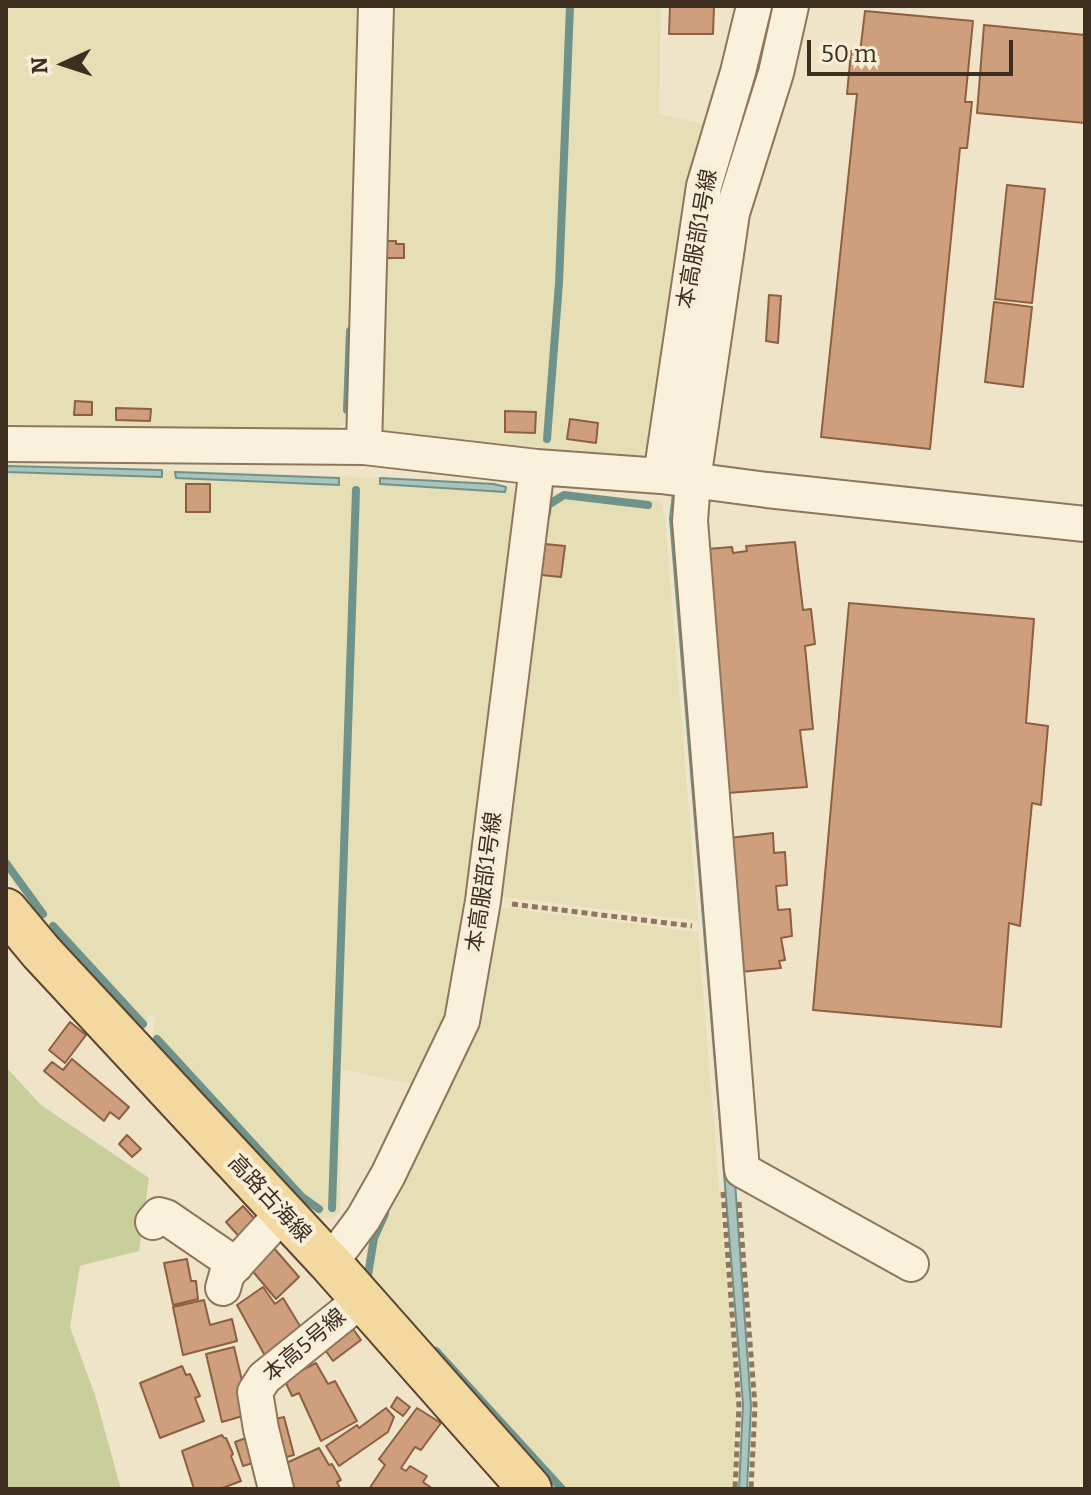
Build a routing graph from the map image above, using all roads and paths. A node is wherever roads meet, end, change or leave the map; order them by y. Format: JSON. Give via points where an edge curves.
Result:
{"nodes":[{"id":1,"x":376,"y":6,"type":"edge"},
{"id":2,"x":754,"y":6,"type":"edge"},
{"id":3,"x":791,"y":6,"type":"edge"},
{"id":4,"x":6,"y":444,"type":"edge"},
{"id":5,"x":364,"y":447,"type":"junction"},
{"id":6,"x":537,"y":467,"type":"junction"},
{"id":7,"x":677,"y":478,"type":"junction"},
{"id":8,"x":1085,"y":524,"type":"edge"},
{"id":9,"x":483,"y":901,"type":"junction"},
{"id":10,"x":6,"y":910,"type":"edge"},
{"id":11,"x":701,"y":927,"type":"dead end"},
{"id":12,"x":742,"y":1170,"type":"junction"},
{"id":13,"x":282,"y":1214,"type":"junction"},
{"id":14,"x":153,"y":1222,"type":"dead end"},
{"id":15,"x":330,"y":1263,"type":"junction"},
{"id":16,"x":911,"y":1264,"type":"dead end"},
{"id":17,"x":361,"y":1300,"type":"junction"},
{"id":18,"x":276,"y":1489,"type":"edge"},
{"id":19,"x":530,"y":1489,"type":"edge"},
{"id":20,"x":751,"y":1489,"type":"edge"}],
"edges":[{"from":1,"to":5,"type":"street"},
{"from":2,"to":7,"type":"street","name":"本高服部1号線","via":[[704,186]]},
{"from":3,"to":7,"type":"street","via":[[732,213]]},
{"from":4,"to":5,"type":"street"},
{"from":5,"to":6,"type":"street"},
{"from":6,"to":7,"type":"street"},
{"from":6,"to":9,"type":"street","name":"本高服部1号線"},
{"from":7,"to":8,"type":"street"},
{"from":7,"to":12,"type":"street","via":[[690,521]]},
{"from":9,"to":11,"type":"path"},
{"from":9,"to":15,"type":"street","name":"本高服部1号線","via":[[462,1021],[388,1175]]},
{"from":10,"to":13,"type":"main road","name":"高路古海線"},
{"from":12,"to":16,"type":"street"},
{"from":12,"to":20,"type":"path","via":[[737,1179],[755,1406]]},
{"from":13,"to":14,"type":"street","via":[[229,1277],[166,1217],[159,1215]]},
{"from":13,"to":15,"type":"main road","name":"高路古海線"},
{"from":15,"to":17,"type":"main road","name":"高路古海線"},
{"from":17,"to":18,"type":"street","name":"本高5号線","via":[[264,1378],[255,1392]]},
{"from":17,"to":19,"type":"main road","name":"高路古海線"}]}
